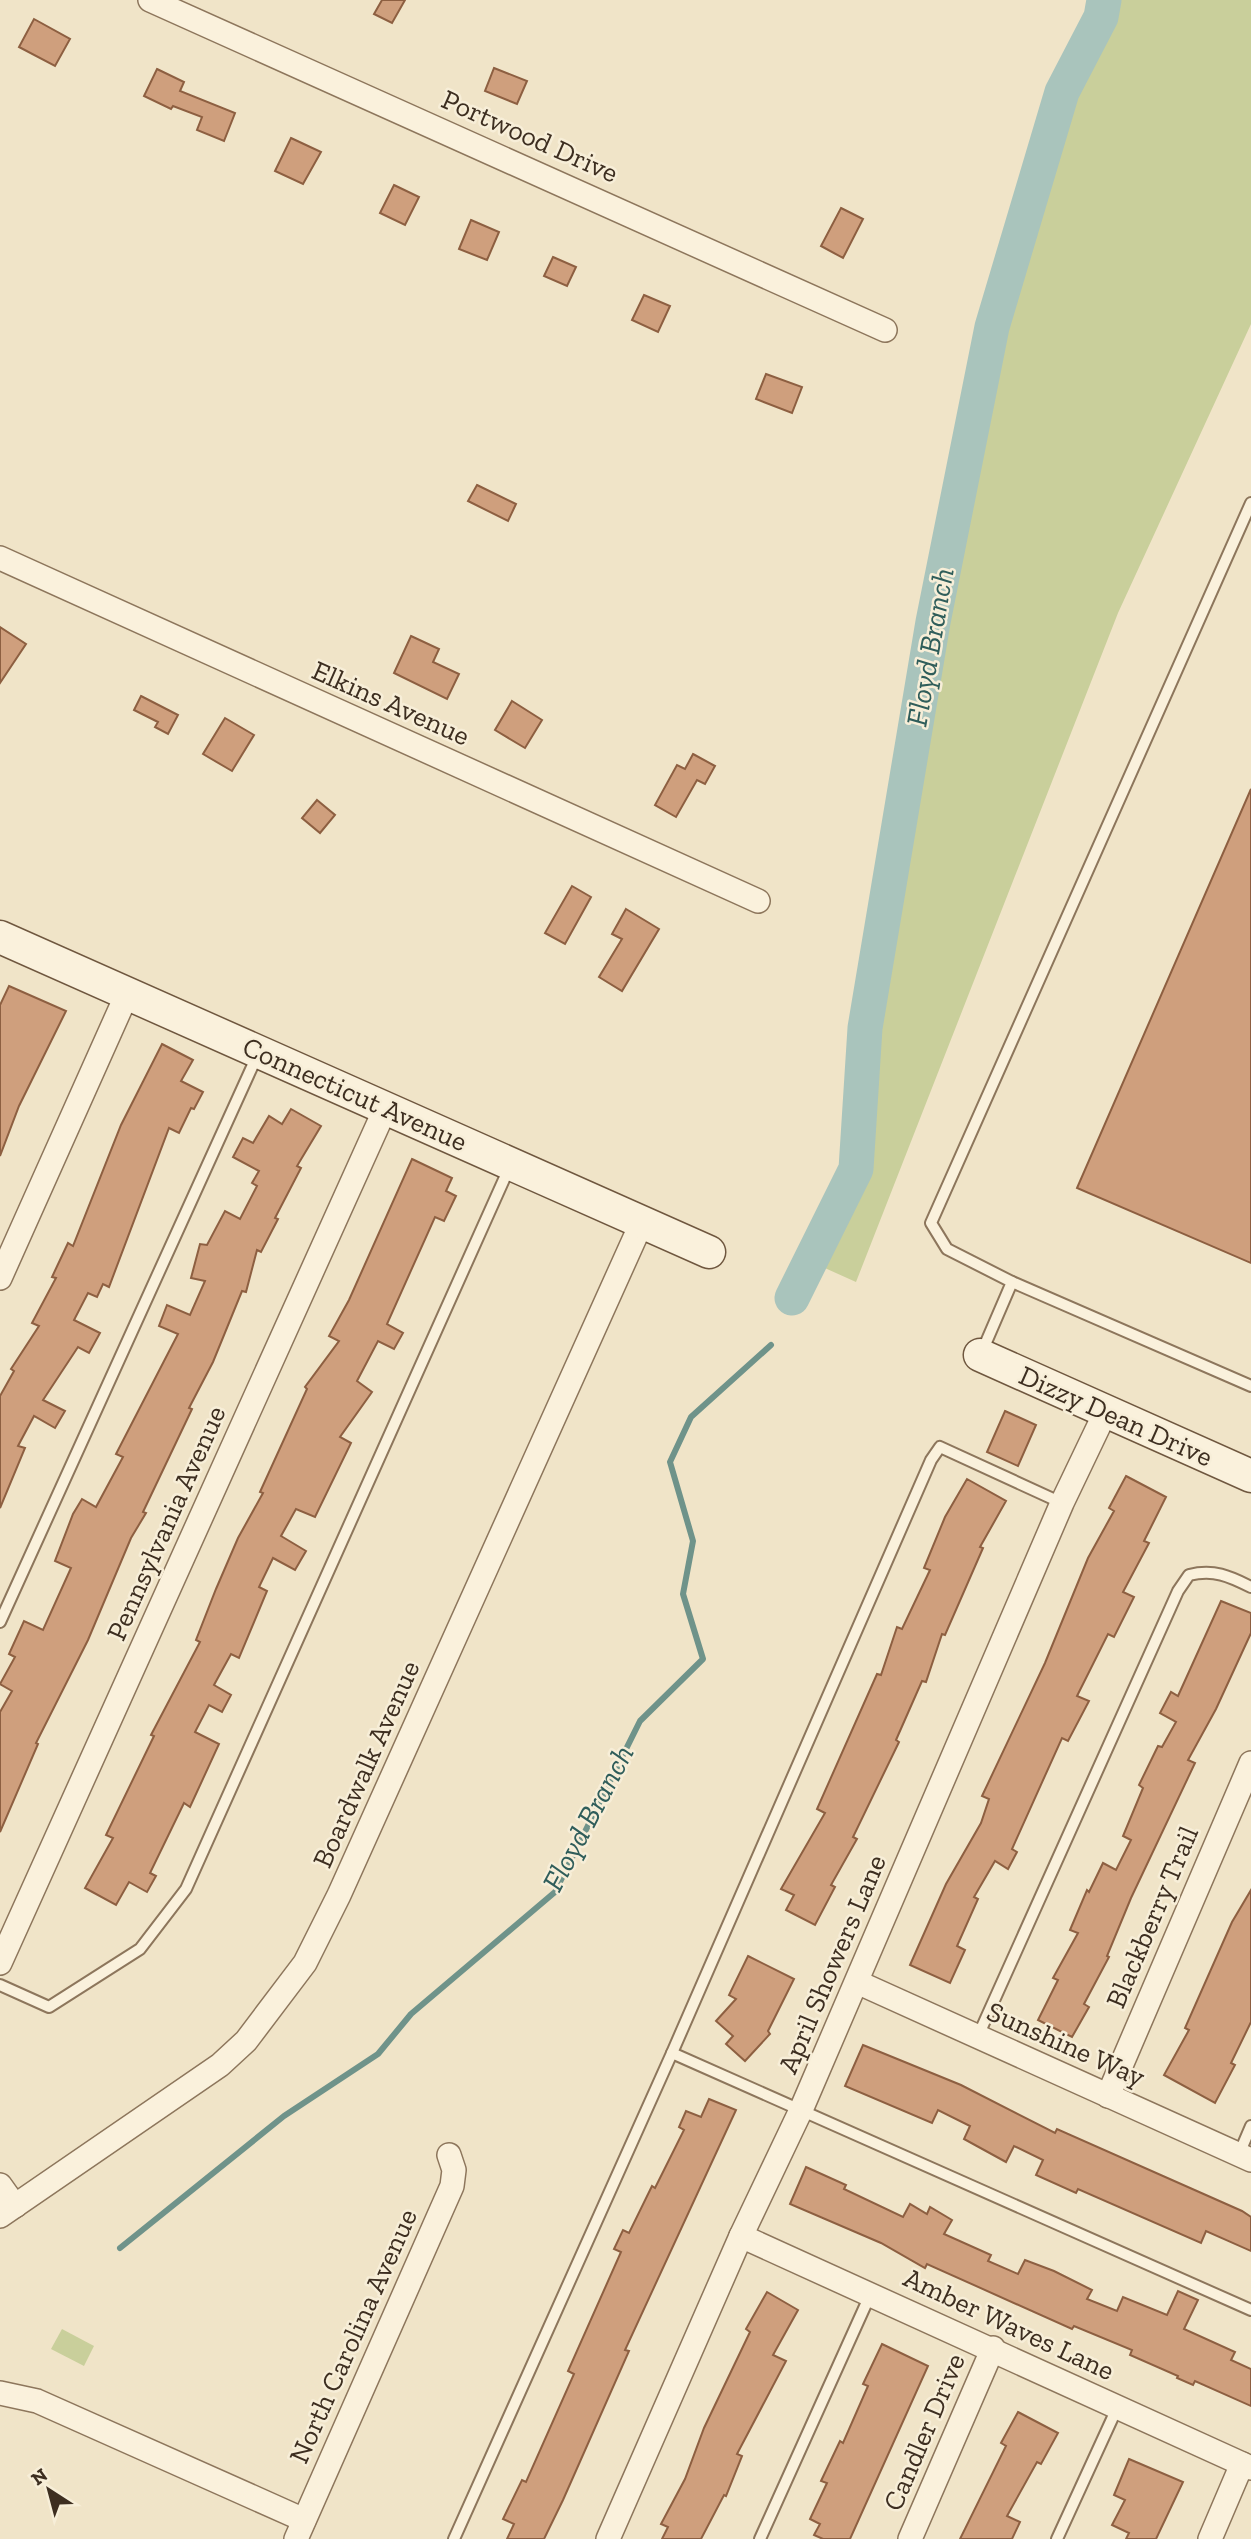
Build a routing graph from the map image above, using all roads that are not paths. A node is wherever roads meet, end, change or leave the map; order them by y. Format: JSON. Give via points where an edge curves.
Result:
{"nodes":[{"id":1,"x":150,"y":0,"type":"edge"},
{"id":2,"x":885,"y":330,"type":"dead end"},
{"id":3,"x":1251,"y":503,"type":"edge"},
{"id":4,"x":0,"y":558,"type":"edge"},
{"id":5,"x":758,"y":901,"type":"dead end"},
{"id":6,"x":1,"y":940,"type":"edge"},
{"id":7,"x":127,"y":994,"type":"junction"},
{"id":8,"x":259,"y":1050,"type":"junction"},
{"id":9,"x":386,"y":1107,"type":"junction"},
{"id":10,"x":511,"y":1164,"type":"junction"},
{"id":11,"x":642,"y":1222,"type":"junction"},
{"id":12,"x":709,"y":1252,"type":"dead end"},
{"id":13,"x":0,"y":1278,"type":"edge"},
{"id":14,"x":1012,"y":1282,"type":"junction"},
{"id":15,"x":980,"y":1355,"type":"joint"},
{"id":16,"x":1251,"y":1386,"type":"edge"},
{"id":17,"x":1106,"y":1411,"type":"junction"},
{"id":18,"x":1251,"y":1476,"type":"edge"},
{"id":19,"x":1062,"y":1503,"type":"junction"},
{"id":20,"x":1251,"y":1587,"type":"edge"},
{"id":21,"x":0,"y":1622,"type":"edge"},
{"id":22,"x":1251,"y":1763,"type":"edge"},
{"id":23,"x":6,"y":1935,"type":"edge"},
{"id":24,"x":0,"y":1963,"type":"edge"},
{"id":25,"x":857,"y":1982,"type":"junction"},
{"id":26,"x":0,"y":1984,"type":"edge"},
{"id":27,"x":978,"y":2036,"type":"junction"},
{"id":28,"x":672,"y":2053,"type":"junction"},
{"id":29,"x":1108,"y":2096,"type":"junction"},
{"id":30,"x":801,"y":2110,"type":"junction"},
{"id":31,"x":1251,"y":2126,"type":"edge"},
{"id":32,"x":449,"y":2155,"type":"dead end"},
{"id":33,"x":1245,"y":2157,"type":"edge"},
{"id":34,"x":0,"y":2185,"type":"edge"},
{"id":35,"x":8,"y":2211,"type":"edge"},
{"id":36,"x":741,"y":2236,"type":"junction"},
{"id":37,"x":871,"y":2293,"type":"junction"},
{"id":38,"x":1251,"y":2310,"type":"edge"},
{"id":39,"x":993,"y":2348,"type":"junction"},
{"id":40,"x":0,"y":2393,"type":"edge"},
{"id":41,"x":1118,"y":2406,"type":"junction"},
{"id":42,"x":1247,"y":2466,"type":"edge"},
{"id":43,"x":300,"y":2529,"type":"edge"},
{"id":44,"x":453,"y":2539,"type":"edge"},
{"id":45,"x":608,"y":2539,"type":"edge"},
{"id":46,"x":760,"y":2539,"type":"edge"},
{"id":47,"x":910,"y":2539,"type":"edge"},
{"id":48,"x":1057,"y":2539,"type":"edge"},
{"id":49,"x":1210,"y":2539,"type":"edge"}],
"edges":[{"from":1,"to":2,"type":"street","name":"Portwood Drive"},
{"from":3,"to":14,"type":"lane","via":[[931,1223],[947,1249]]},
{"from":4,"to":5,"type":"street","name":"Elkins Avenue"},
{"from":6,"to":7,"type":"street","name":"Connecticut Avenue"},
{"from":7,"to":8,"type":"street","name":"Connecticut Avenue"},
{"from":7,"to":13,"type":"street"},
{"from":8,"to":9,"type":"street","name":"Connecticut Avenue"},
{"from":8,"to":21,"type":"lane"},
{"from":9,"to":10,"type":"street","name":"Connecticut Avenue"},
{"from":9,"to":23,"type":"street","name":"Pennsylvania Avenue"},
{"from":10,"to":11,"type":"street","name":"Connecticut Avenue"},
{"from":10,"to":26,"type":"lane","via":[[186,1889],[140,1949],[64,2001],[49,2007]]},
{"from":11,"to":12,"type":"street","name":"Connecticut Avenue"},
{"from":11,"to":35,"type":"street","name":"Boardwalk Avenue","via":[[306,1963],[267,2016],[220,2065]]},
{"from":14,"to":15,"type":"lane"},
{"from":14,"to":16,"type":"lane"},
{"from":15,"to":17,"type":"street","name":"Dizzy Dean Drive"},
{"from":17,"to":18,"type":"street","name":"Dizzy Dean Drive"},
{"from":17,"to":19,"type":"street","name":"April Showers Lane"},
{"from":19,"to":25,"type":"street","name":"April Showers Lane"},
{"from":19,"to":28,"type":"lane","via":[[940,1447]]},
{"from":20,"to":27,"type":"lane","via":[[1206,1571],[1189,1575],[1178,1591]]},
{"from":22,"to":29,"type":"street","name":"Blackberry Trail"},
{"from":23,"to":24,"type":"street","name":"Pennsylvania Avenue"},
{"from":25,"to":27,"type":"street","name":"Sunshine Way"},
{"from":25,"to":30,"type":"street","name":"April Showers Lane"},
{"from":27,"to":29,"type":"street","name":"Sunshine Way"},
{"from":28,"to":30,"type":"lane"},
{"from":28,"to":44,"type":"lane"},
{"from":29,"to":33,"type":"street","name":"Sunshine Way"},
{"from":30,"to":36,"type":"street","name":"April Showers Lane"},
{"from":30,"to":38,"type":"lane"},
{"from":31,"to":33,"type":"lane"},
{"from":32,"to":43,"type":"street","name":"North Carolina Avenue","via":[[454,2170],[452,2186]]},
{"from":34,"to":35,"type":"street"},
{"from":36,"to":37,"type":"street","name":"Amber Waves Lane"},
{"from":36,"to":45,"type":"street","name":"April Showers Lane"},
{"from":37,"to":39,"type":"street","name":"Amber Waves Lane"},
{"from":37,"to":46,"type":"lane"},
{"from":39,"to":41,"type":"street","name":"Amber Waves Lane"},
{"from":39,"to":47,"type":"street","name":"Candler Drive"},
{"from":40,"to":43,"type":"street","via":[[37,2401]]},
{"from":41,"to":42,"type":"street","name":"Amber Waves Lane"},
{"from":41,"to":48,"type":"lane"},
{"from":42,"to":49,"type":"street"}]}
